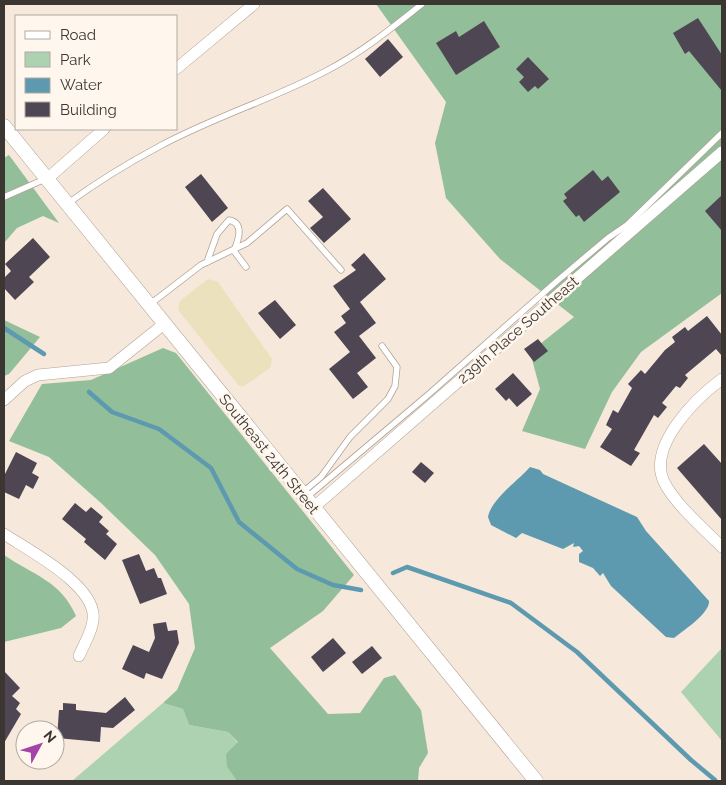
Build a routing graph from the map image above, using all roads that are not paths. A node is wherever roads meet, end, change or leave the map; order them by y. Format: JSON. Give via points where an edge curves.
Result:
{"nodes":[{"id":1,"x":254,"y":4,"type":"edge"},
{"id":2,"x":422,"y":4,"type":"edge"},
{"id":3,"x":178,"y":66,"type":"edge"},
{"id":4,"x":4,"y":126,"type":"edge"},
{"id":5,"x":103,"y":130,"type":"edge"},
{"id":6,"x":722,"y":133,"type":"edge"},
{"id":7,"x":722,"y":152,"type":"edge"},
{"id":8,"x":47,"y":179,"type":"junction"},
{"id":9,"x":4,"y":197,"type":"edge"},
{"id":10,"x":67,"y":204,"type":"junction"},
{"id":11,"x":234,"y":251,"type":"junction"},
{"id":12,"x":207,"y":262,"type":"junction"},
{"id":13,"x":246,"y":267,"type":"dead end"},
{"id":14,"x":341,"y":270,"type":"dead end"},
{"id":15,"x":149,"y":305,"type":"junction"},
{"id":16,"x":164,"y":324,"type":"junction"},
{"id":17,"x":382,"y":346,"type":"dead end"},
{"id":18,"x":722,"y":379,"type":"edge"},
{"id":19,"x":4,"y":400,"type":"edge"},
{"id":20,"x":306,"y":500,"type":"junction"},
{"id":21,"x":4,"y":534,"type":"edge"},
{"id":22,"x":722,"y":547,"type":"edge"},
{"id":23,"x":78,"y":656,"type":"dead end"},
{"id":24,"x":536,"y":781,"type":"edge"}],
"edges":[{"from":1,"to":3,"type":"street"},
{"from":2,"to":10,"type":"lane","via":[[367,46],[328,70],[162,145],[94,184]]},
{"from":4,"to":8,"type":"street","name":"Southeast 24th Street"},
{"from":5,"to":8,"type":"street"},
{"from":6,"to":20,"type":"lane","via":[[628,225],[556,281]]},
{"from":7,"to":20,"type":"street","name":"239th Place Southeast"},
{"from":8,"to":9,"type":"lane"},
{"from":8,"to":10,"type":"street","name":"Southeast 24th Street"},
{"from":10,"to":15,"type":"street","name":"Southeast 24th Street"},
{"from":11,"to":12,"type":"lane"},
{"from":11,"to":12,"type":"lane","via":[[239,231],[229,220],[217,234]]},
{"from":11,"to":13,"type":"lane"},
{"from":11,"to":14,"type":"lane","via":[[287,209]]},
{"from":12,"to":15,"type":"lane"},
{"from":15,"to":16,"type":"street","name":"Southeast 24th Street"},
{"from":16,"to":19,"type":"street","via":[[109,368],[38,375]]},
{"from":16,"to":20,"type":"street","name":"Southeast 24th Street"},
{"from":17,"to":20,"type":"lane","via":[[397,367],[395,386],[388,399],[350,437]]},
{"from":18,"to":22,"type":"street","via":[[695,402],[668,438],[660,456],[660,472],[672,494]]},
{"from":20,"to":24,"type":"street","name":"Southeast 24th Street"},
{"from":21,"to":23,"type":"street","via":[[50,564],[89,601],[94,619]]}]}
